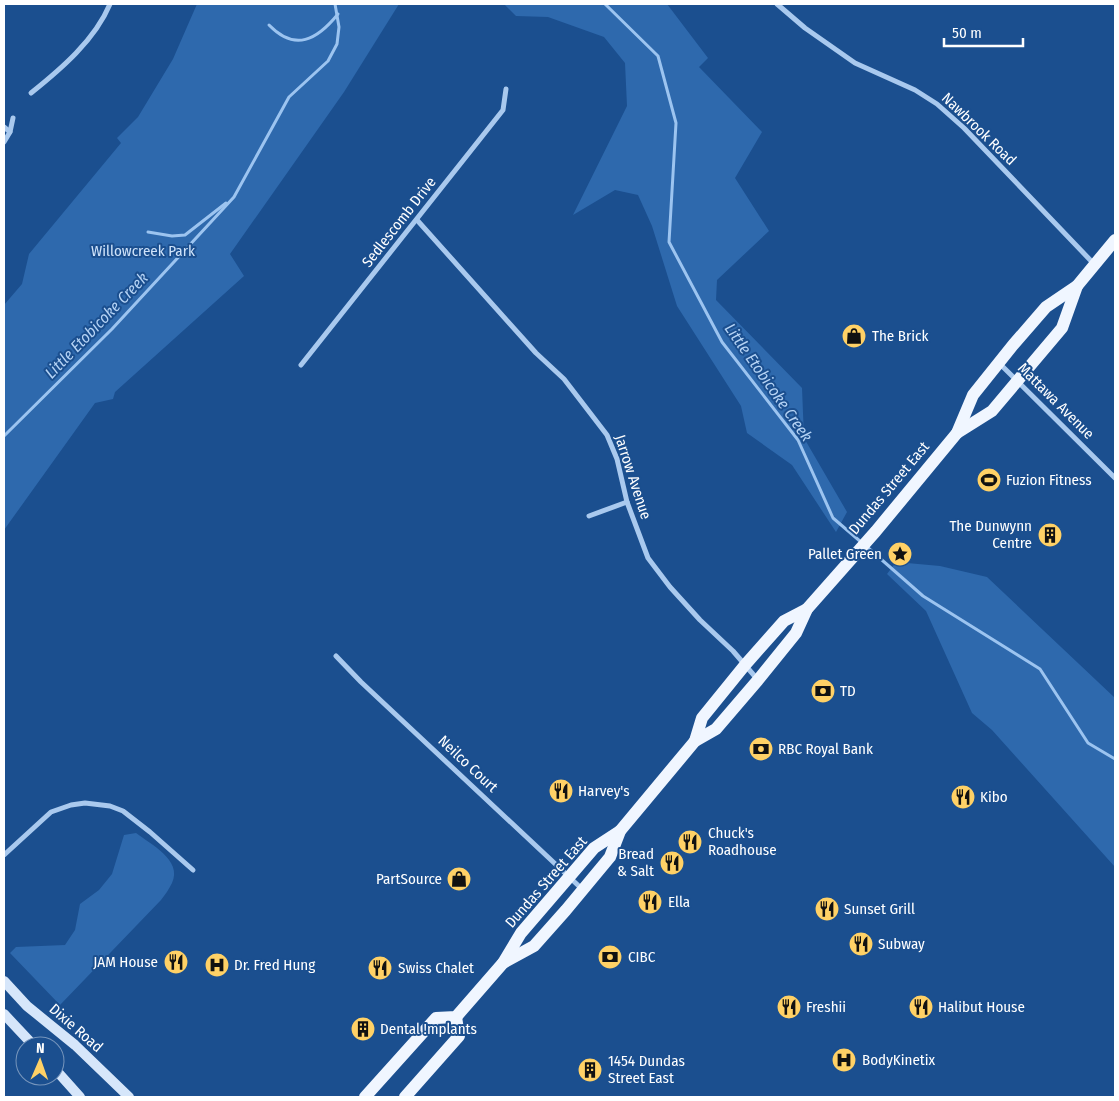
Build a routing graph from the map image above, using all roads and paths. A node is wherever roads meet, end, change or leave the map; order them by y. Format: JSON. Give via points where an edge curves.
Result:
{"nodes":[{"id":1,"x":110,"y":4,"type":"edge"},
{"id":2,"x":777,"y":4,"type":"edge"},
{"id":3,"x":506,"y":89,"type":"dead end"},
{"id":4,"x":31,"y":94,"type":"dead end"},
{"id":5,"x":14,"y":118,"type":"dead end"},
{"id":6,"x":4,"y":127,"type":"edge"},
{"id":7,"x":10,"y":132,"type":"junction"},
{"id":8,"x":4,"y":142,"type":"edge"},
{"id":9,"x":417,"y":220,"type":"junction"},
{"id":10,"x":1115,"y":240,"type":"edge"},
{"id":11,"x":1094,"y":264,"type":"junction"},
{"id":12,"x":1077,"y":286,"type":"junction"},
{"id":13,"x":999,"y":363,"type":"junction"},
{"id":14,"x":301,"y":364,"type":"dead end"},
{"id":15,"x":1018,"y":380,"type":"junction"},
{"id":16,"x":957,"y":433,"type":"junction"},
{"id":17,"x":1115,"y":478,"type":"edge"},
{"id":18,"x":627,"y":502,"type":"junction"},
{"id":19,"x":588,"y":516,"type":"dead end"},
{"id":20,"x":807,"y":609,"type":"junction"},
{"id":21,"x":336,"y":656,"type":"dead end"},
{"id":22,"x":745,"y":665,"type":"junction"},
{"id":23,"x":758,"y":680,"type":"junction"},
{"id":24,"x":695,"y":741,"type":"junction"},
{"id":25,"x":620,"y":831,"type":"junction"},
{"id":26,"x":4,"y":855,"type":"edge"},
{"id":27,"x":193,"y":870,"type":"dead end"},
{"id":28,"x":570,"y":877,"type":"junction"},
{"id":29,"x":583,"y":890,"type":"junction"},
{"id":30,"x":504,"y":963,"type":"junction"},
{"id":31,"x":4,"y":981,"type":"edge"},
{"id":32,"x":4,"y":1014,"type":"edge"},
{"id":33,"x":456,"y":1017,"type":"junction"},
{"id":34,"x":25,"y":1036,"type":"edge"},
{"id":35,"x":65,"y":1080,"type":"edge"},
{"id":36,"x":80,"y":1097,"type":"edge"},
{"id":37,"x":129,"y":1097,"type":"edge"},
{"id":38,"x":365,"y":1097,"type":"edge"},
{"id":39,"x":405,"y":1097,"type":"edge"}],
"edges":[{"from":1,"to":4,"type":"street","via":[[84,44]]},
{"from":2,"to":11,"type":"street","name":"Nawbrook Road","via":[[855,63],[915,90],[937,104]]},
{"from":3,"to":9,"type":"street","name":"Sedlescomb Drive","via":[[503,110]]},
{"from":5,"to":7,"type":"street"},
{"from":6,"to":7,"type":"street"},
{"from":7,"to":8,"type":"street"},
{"from":9,"to":14,"type":"street","name":"Sedlescomb Drive"},
{"from":9,"to":18,"type":"street","name":"Jarrow Avenue","via":[[536,353],[564,379],[607,435],[617,459]]},
{"from":10,"to":11,"type":"main road","name":"Dundas Street East"},
{"from":11,"to":12,"type":"main road","name":"Dundas Street East"},
{"from":12,"to":13,"type":"main road","name":"Dundas Street East","via":[[1046,307]]},
{"from":12,"to":15,"type":"main road","name":"Dundas Street East","via":[[1062,328]]},
{"from":13,"to":15,"type":"street","name":"Mattawa Avenue"},
{"from":13,"to":16,"type":"main road","name":"Dundas Street East","via":[[973,394]]},
{"from":15,"to":16,"type":"main road","name":"Dundas Street East","via":[[992,411]]},
{"from":15,"to":17,"type":"street","name":"Mattawa Avenue"},
{"from":16,"to":20,"type":"main road","name":"Dundas Street East"},
{"from":18,"to":19,"type":"street"},
{"from":18,"to":22,"type":"street","name":"Jarrow Avenue","via":[[648,558],[662,578]]},
{"from":20,"to":22,"type":"main road","name":"Dundas Street East","via":[[784,621]]},
{"from":20,"to":23,"type":"main road","name":"Dundas Street East","via":[[796,632]]},
{"from":21,"to":28,"type":"street","name":"Neilco Court"},
{"from":22,"to":23,"type":"street","name":"Jarrow Avenue"},
{"from":22,"to":24,"type":"main road","name":"Dundas Street East","via":[[702,718]]},
{"from":23,"to":24,"type":"main road","name":"Dundas Street East","via":[[716,728]]},
{"from":24,"to":25,"type":"main road","name":"Dundas Street East"},
{"from":25,"to":28,"type":"main road","name":"Dundas Street East","via":[[594,848]]},
{"from":25,"to":29,"type":"main road","name":"Dundas Street East","via":[[610,857]]},
{"from":26,"to":27,"type":"street","via":[[51,812],[85,803],[122,811]]},
{"from":28,"to":29,"type":"street","name":"Neilco Court"},
{"from":28,"to":30,"type":"main road","name":"Dundas Street East","via":[[520,933]]},
{"from":29,"to":30,"type":"main road","name":"Dundas Street East","via":[[534,946]]},
{"from":30,"to":33,"type":"main road","name":"Dundas Street East"},
{"from":31,"to":37,"type":"main road","name":"Dixie Road","via":[[27,1006],[75,1045]]},
{"from":32,"to":34,"type":"main road"},
{"from":33,"to":38,"type":"main road","via":[[436,1018]]},
{"from":33,"to":39,"type":"main road","via":[[459,1036]]},
{"from":35,"to":36,"type":"main road"}]}
